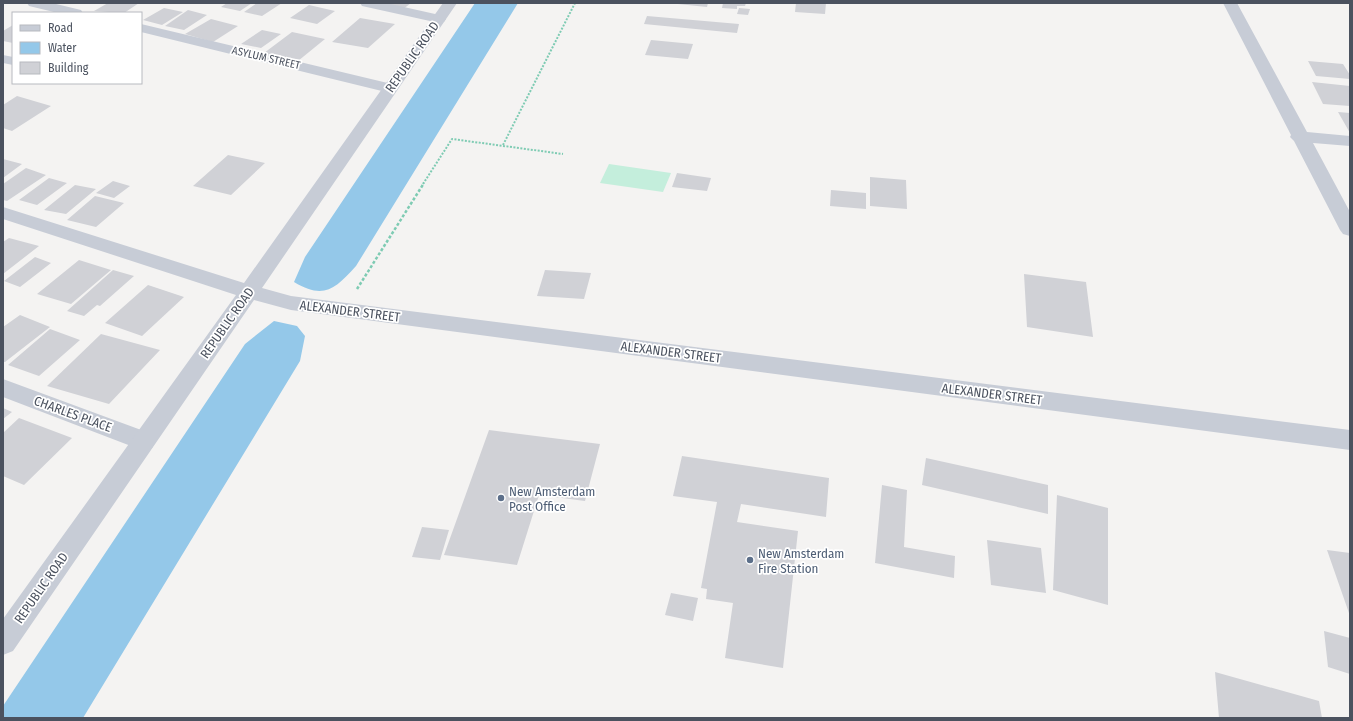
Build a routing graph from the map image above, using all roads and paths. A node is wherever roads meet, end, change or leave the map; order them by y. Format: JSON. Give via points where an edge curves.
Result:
{"nodes":[{"id":1,"x":34,"y":3,"type":"edge"},
{"id":2,"x":367,"y":3,"type":"edge"},
{"id":3,"x":575,"y":3,"type":"edge"},
{"id":4,"x":1230,"y":3,"type":"edge"},
{"id":5,"x":444,"y":11,"type":"edge"},
{"id":6,"x":72,"y":12,"type":"edge"},
{"id":7,"x":142,"y":28,"type":"edge"},
{"id":8,"x":390,"y":88,"type":"junction"},
{"id":9,"x":1299,"y":136,"type":"junction"},
{"id":10,"x":1350,"y":141,"type":"edge"},
{"id":11,"x":503,"y":146,"type":"junction"},
{"id":12,"x":564,"y":154,"type":"dead end"},
{"id":13,"x":3,"y":213,"type":"edge"},
{"id":14,"x":1350,"y":230,"type":"edge"},
{"id":15,"x":249,"y":292,"type":"junction"},
{"id":16,"x":344,"y":310,"type":"junction"},
{"id":17,"x":3,"y":388,"type":"edge"},
{"id":18,"x":1350,"y":440,"type":"edge"},
{"id":19,"x":144,"y":441,"type":"junction"},
{"id":20,"x":4,"y":639,"type":"edge"}],
"edges":[{"from":1,"to":6,"type":"street"},
{"from":2,"to":5,"type":"street"},
{"from":3,"to":11,"type":"path"},
{"from":4,"to":9,"type":"street"},
{"from":5,"to":8,"type":"street","name":"REPUBLIC ROAD"},
{"from":7,"to":8,"type":"street","name":"ASYLUM STREET"},
{"from":8,"to":15,"type":"street","name":"REPUBLIC ROAD"},
{"from":9,"to":10,"type":"street"},
{"from":9,"to":14,"type":"street"},
{"from":11,"to":12,"type":"path"},
{"from":11,"to":16,"type":"path","via":[[452,139]]},
{"from":13,"to":15,"type":"street","name":"ALEXANDER STREET"},
{"from":15,"to":16,"type":"street","name":"ALEXANDER STREET","via":[[292,303]]},
{"from":15,"to":19,"type":"street","name":"REPUBLIC ROAD"},
{"from":16,"to":18,"type":"street","name":"ALEXANDER STREET"},
{"from":17,"to":19,"type":"street","name":"CHARLES PLACE"},
{"from":19,"to":20,"type":"street","name":"REPUBLIC ROAD"}]}
